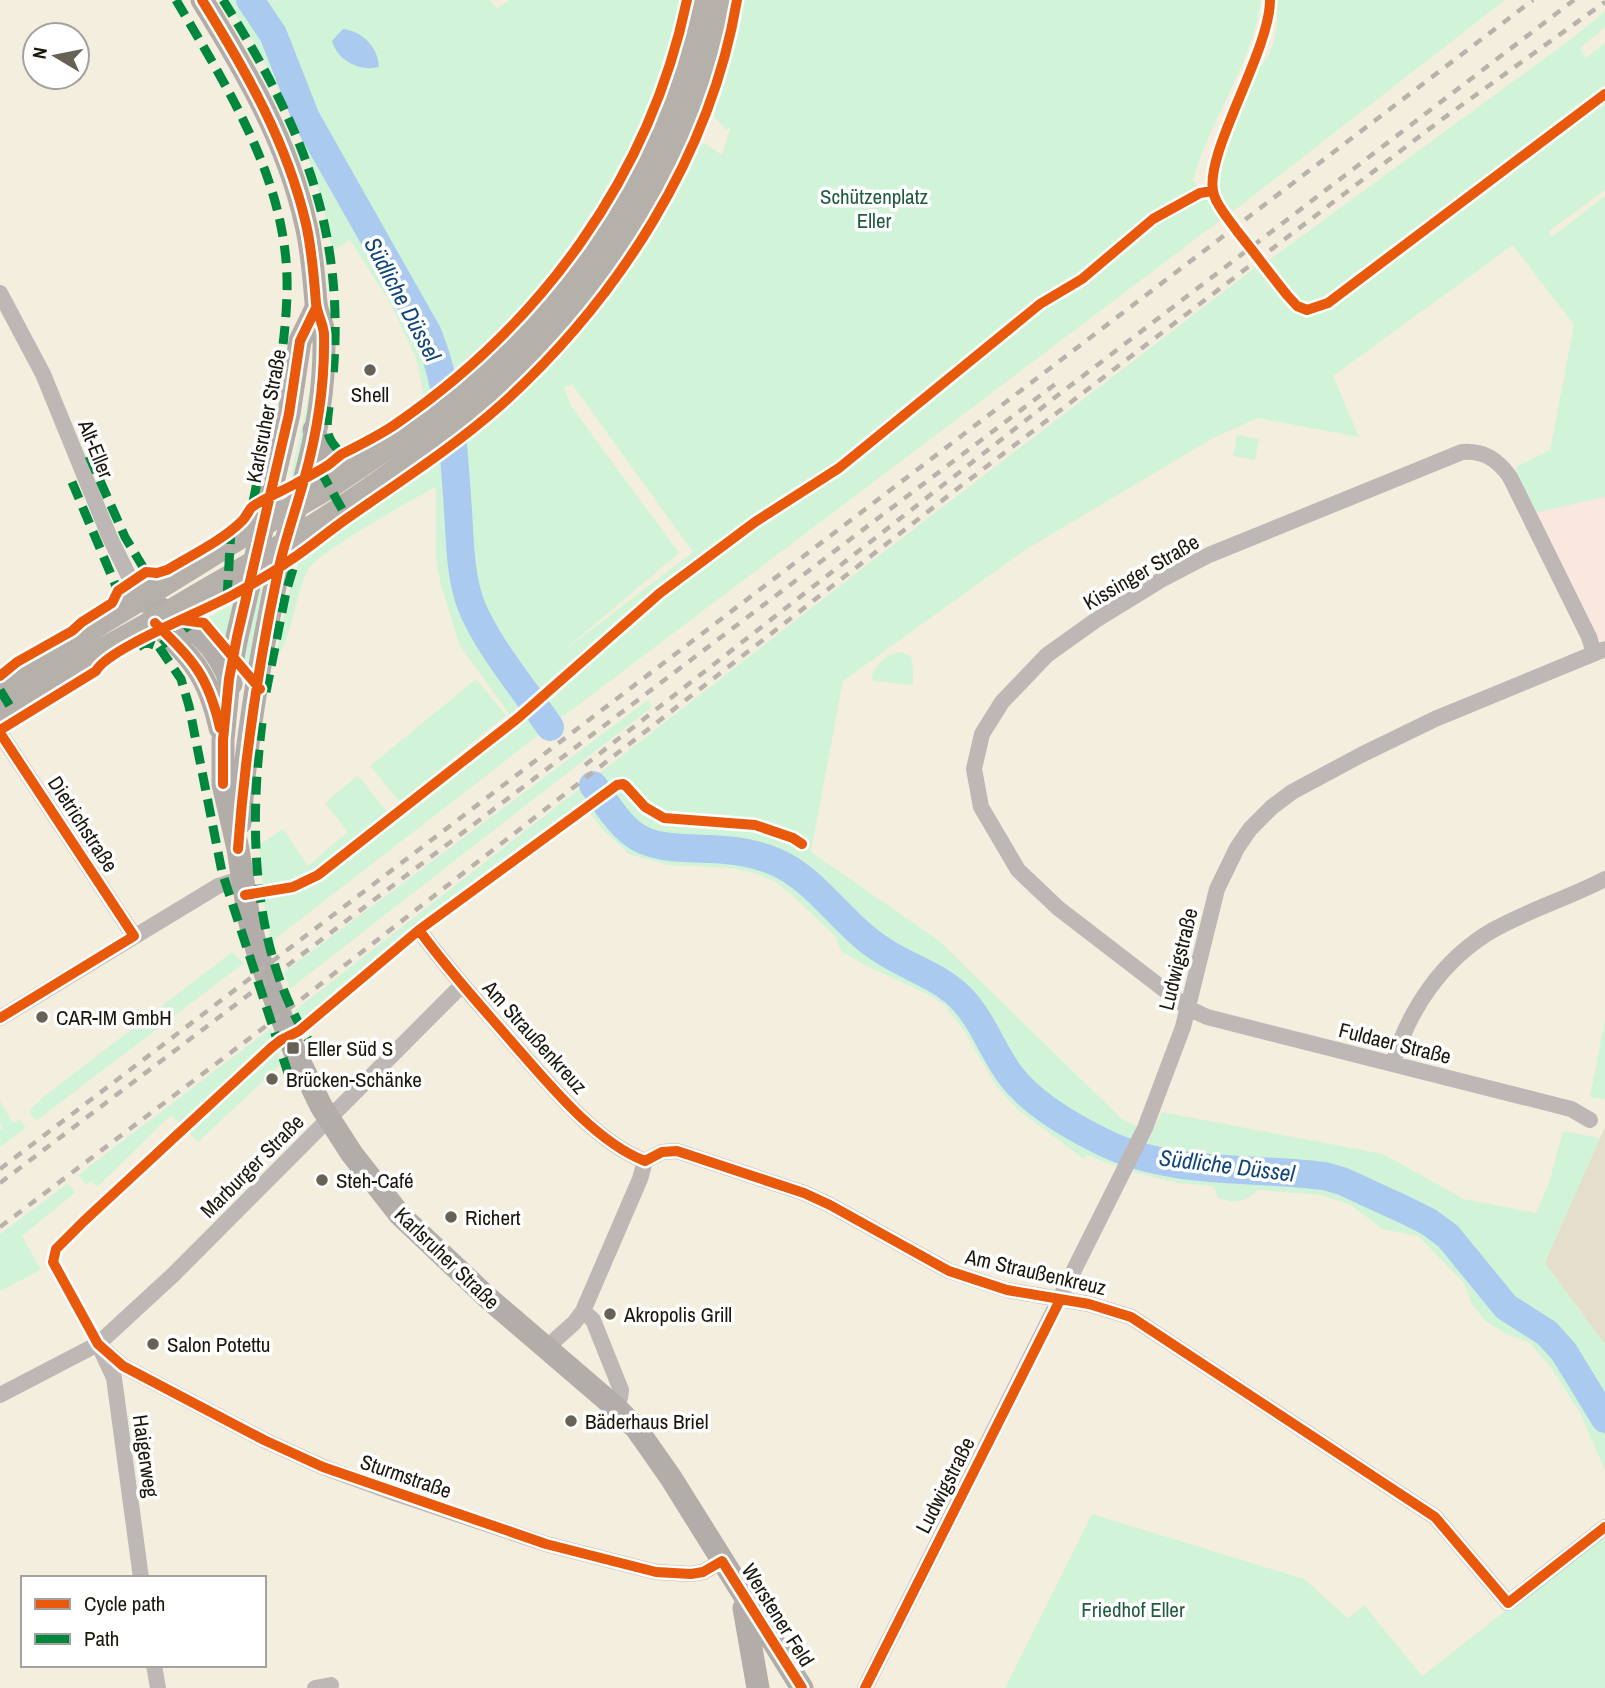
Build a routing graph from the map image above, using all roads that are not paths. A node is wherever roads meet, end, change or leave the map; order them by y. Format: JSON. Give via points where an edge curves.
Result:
{"nodes":[{"id":1,"x":202,"y":0,"type":"edge"},
{"id":2,"x":701,"y":0,"type":"edge"},
{"id":3,"x":723,"y":0,"type":"edge"},
{"id":4,"x":0,"y":293,"type":"edge"},
{"id":5,"x":316,"y":308,"type":"junction"},
{"id":6,"x":314,"y":430,"type":"junction"},
{"id":7,"x":359,"y":467,"type":"junction"},
{"id":8,"x":296,"y":506,"type":"junction"},
{"id":9,"x":264,"y":524,"type":"junction"},
{"id":10,"x":286,"y":543,"type":"junction"},
{"id":11,"x":255,"y":561,"type":"junction"},
{"id":12,"x":139,"y":600,"type":"junction"},
{"id":13,"x":161,"y":616,"type":"junction"},
{"id":14,"x":1599,"y":651,"type":"edge"},
{"id":15,"x":229,"y":679,"type":"junction"},
{"id":16,"x":0,"y":686,"type":"edge"},
{"id":17,"x":0,"y":711,"type":"edge"},
{"id":18,"x":0,"y":733,"type":"edge"},
{"id":19,"x":223,"y":740,"type":"junction"},
{"id":20,"x":243,"y":784,"type":"junction"},
{"id":21,"x":239,"y":849,"type":"junction"},
{"id":22,"x":242,"y":878,"type":"junction"},
{"id":23,"x":1605,"y":879,"type":"edge"},
{"id":24,"x":419,"y":930,"type":"dead end"},
{"id":25,"x":134,"y":936,"type":"junction"},
{"id":26,"x":462,"y":985,"type":"junction"},
{"id":27,"x":1188,"y":1008,"type":"junction"},
{"id":28,"x":0,"y":1017,"type":"edge"},
{"id":29,"x":1393,"y":1064,"type":"junction"},
{"id":30,"x":328,"y":1119,"type":"junction"},
{"id":31,"x":1590,"y":1120,"type":"dead end"},
{"id":32,"x":645,"y":1161,"type":"junction"},
{"id":33,"x":1060,"y":1300,"type":"junction"},
{"id":34,"x":583,"y":1311,"type":"junction"},
{"id":35,"x":98,"y":1344,"type":"junction"},
{"id":36,"x":545,"y":1349,"type":"junction"},
{"id":37,"x":0,"y":1395,"type":"edge"},
{"id":38,"x":614,"y":1406,"type":"junction"},
{"id":39,"x":1605,"y":1527,"type":"edge"},
{"id":40,"x":722,"y":1561,"type":"junction"},
{"id":41,"x":141,"y":1576,"type":"edge"},
{"id":42,"x":742,"y":1594,"type":"junction"},
{"id":43,"x":154,"y":1667,"type":"edge"},
{"id":44,"x":158,"y":1688,"type":"edge"},
{"id":45,"x":758,"y":1688,"type":"edge"},
{"id":46,"x":802,"y":1688,"type":"edge"},
{"id":47,"x":865,"y":1688,"type":"edge"}],
"edges":[{"from":1,"to":5,"type":"main road","name":"Karlsruher Straße","via":[[252,84],[285,154],[306,225]]},
{"from":2,"to":7,"type":"main road","via":[[669,109],[633,186],[566,286],[514,343],[462,390]]},
{"from":3,"to":10,"type":"main road","via":[[705,71],[665,170],[639,219],[578,305],[466,417],[352,502]]},
{"from":4,"to":12,"type":"street","name":"Alt-Eller","via":[[43,374]]},
{"from":5,"to":6,"type":"main road","name":"Karlsruher Straße","via":[[324,330]]},
{"from":5,"to":9,"type":"main road","name":"Karlsruher Straße","via":[[300,341]]},
{"from":6,"to":7,"type":"main road","via":[[333,461]]},
{"from":6,"to":8,"type":"main road","name":"Karlsruher Straße"},
{"from":7,"to":8,"type":"main road"},
{"from":8,"to":9,"type":"main road"},
{"from":8,"to":10,"type":"main road","name":"Karlsruher Straße"},
{"from":9,"to":11,"type":"main road","name":"Karlsruher Straße"},
{"from":9,"to":12,"type":"main road"},
{"from":10,"to":11,"type":"main road"},
{"from":10,"to":20,"type":"main road","name":"Karlsruher Straße","via":[[265,635]]},
{"from":11,"to":13,"type":"main road"},
{"from":11,"to":15,"type":"main road","name":"Karlsruher Straße"},
{"from":12,"to":13,"type":"main road"},
{"from":12,"to":16,"type":"main road"},
{"from":13,"to":15,"type":"main road","via":[[190,625]]},
{"from":13,"to":17,"type":"main road"},
{"from":13,"to":19,"type":"main road","via":[[196,664],[215,706]]},
{"from":14,"to":27,"type":"street","name":"Ludwigstraße","via":[[1418,727],[1272,807],[1237,848],[1221,879]]},
{"from":14,"to":27,"type":"street","name":"Kissinger Straße","via":[[1510,477],[1493,459],[1471,451],[1209,555],[1096,620],[1047,655],[1002,702],[982,734],[974,769],[981,807],[1018,870],[1058,908]]},
{"from":15,"to":19,"type":"main road","name":"Karlsruher Straße"},
{"from":15,"to":20,"type":"main road","via":[[239,708]]},
{"from":18,"to":25,"type":"street","name":"Dietrichstraße"},
{"from":19,"to":21,"type":"main road","name":"Karlsruher Straße","via":[[223,784]]},
{"from":20,"to":21,"type":"main road","name":"Karlsruher Straße"},
{"from":21,"to":22,"type":"main road","name":"Karlsruher Straße"},
{"from":22,"to":25,"type":"street","via":[[225,882]]},
{"from":22,"to":30,"type":"main road","name":"Karlsruher Straße","via":[[258,954],[293,1048]]},
{"from":23,"to":29,"type":"street","via":[[1492,931],[1461,953],[1415,1010]]},
{"from":24,"to":26,"type":"street","name":"Am Straußenkreuz"},
{"from":25,"to":28,"type":"street"},
{"from":26,"to":30,"type":"street","name":"Marburger Straße"},
{"from":26,"to":32,"type":"street","name":"Am Straußenkreuz","via":[[566,1103],[627,1154]]},
{"from":27,"to":29,"type":"street","name":"Fuldaer Straße","via":[[1207,1017]]},
{"from":27,"to":33,"type":"street","name":"Ludwigstraße","via":[[1141,1137]]},
{"from":29,"to":31,"type":"street","name":"Fuldaer Straße","via":[[1571,1109]]},
{"from":30,"to":35,"type":"street","name":"Marburger Straße"},
{"from":30,"to":36,"type":"main road","name":"Karlsruher Straße","via":[[400,1215]]},
{"from":32,"to":33,"type":"street","name":"Am Straußenkreuz","via":[[662,1152],[677,1151],[813,1197],[949,1272]]},
{"from":32,"to":34,"type":"street"},
{"from":33,"to":39,"type":"street","name":"Am Straußenkreuz","via":[[1131,1317],[1435,1517],[1508,1603]]},
{"from":33,"to":47,"type":"street","name":"Ludwigstraße"},
{"from":34,"to":36,"type":"street"},
{"from":34,"to":38,"type":"street","via":[[593,1320],[621,1390]]},
{"from":35,"to":37,"type":"street"},
{"from":35,"to":40,"type":"street","name":"Sturmstraße","via":[[123,1366],[253,1434],[394,1493],[546,1544],[656,1572],[704,1572]]},
{"from":35,"to":41,"type":"street","name":"Haigerweg","via":[[114,1378]]},
{"from":36,"to":38,"type":"main road","name":"Werstener Feld"},
{"from":38,"to":40,"type":"main road","name":"Werstener Feld","via":[[645,1441]]},
{"from":40,"to":42,"type":"main road","name":"Werstener Feld"},
{"from":42,"to":45,"type":"main road"},
{"from":42,"to":46,"type":"main road","name":"Werstener Feld"},
{"from":43,"to":44,"type":"street"}]}
